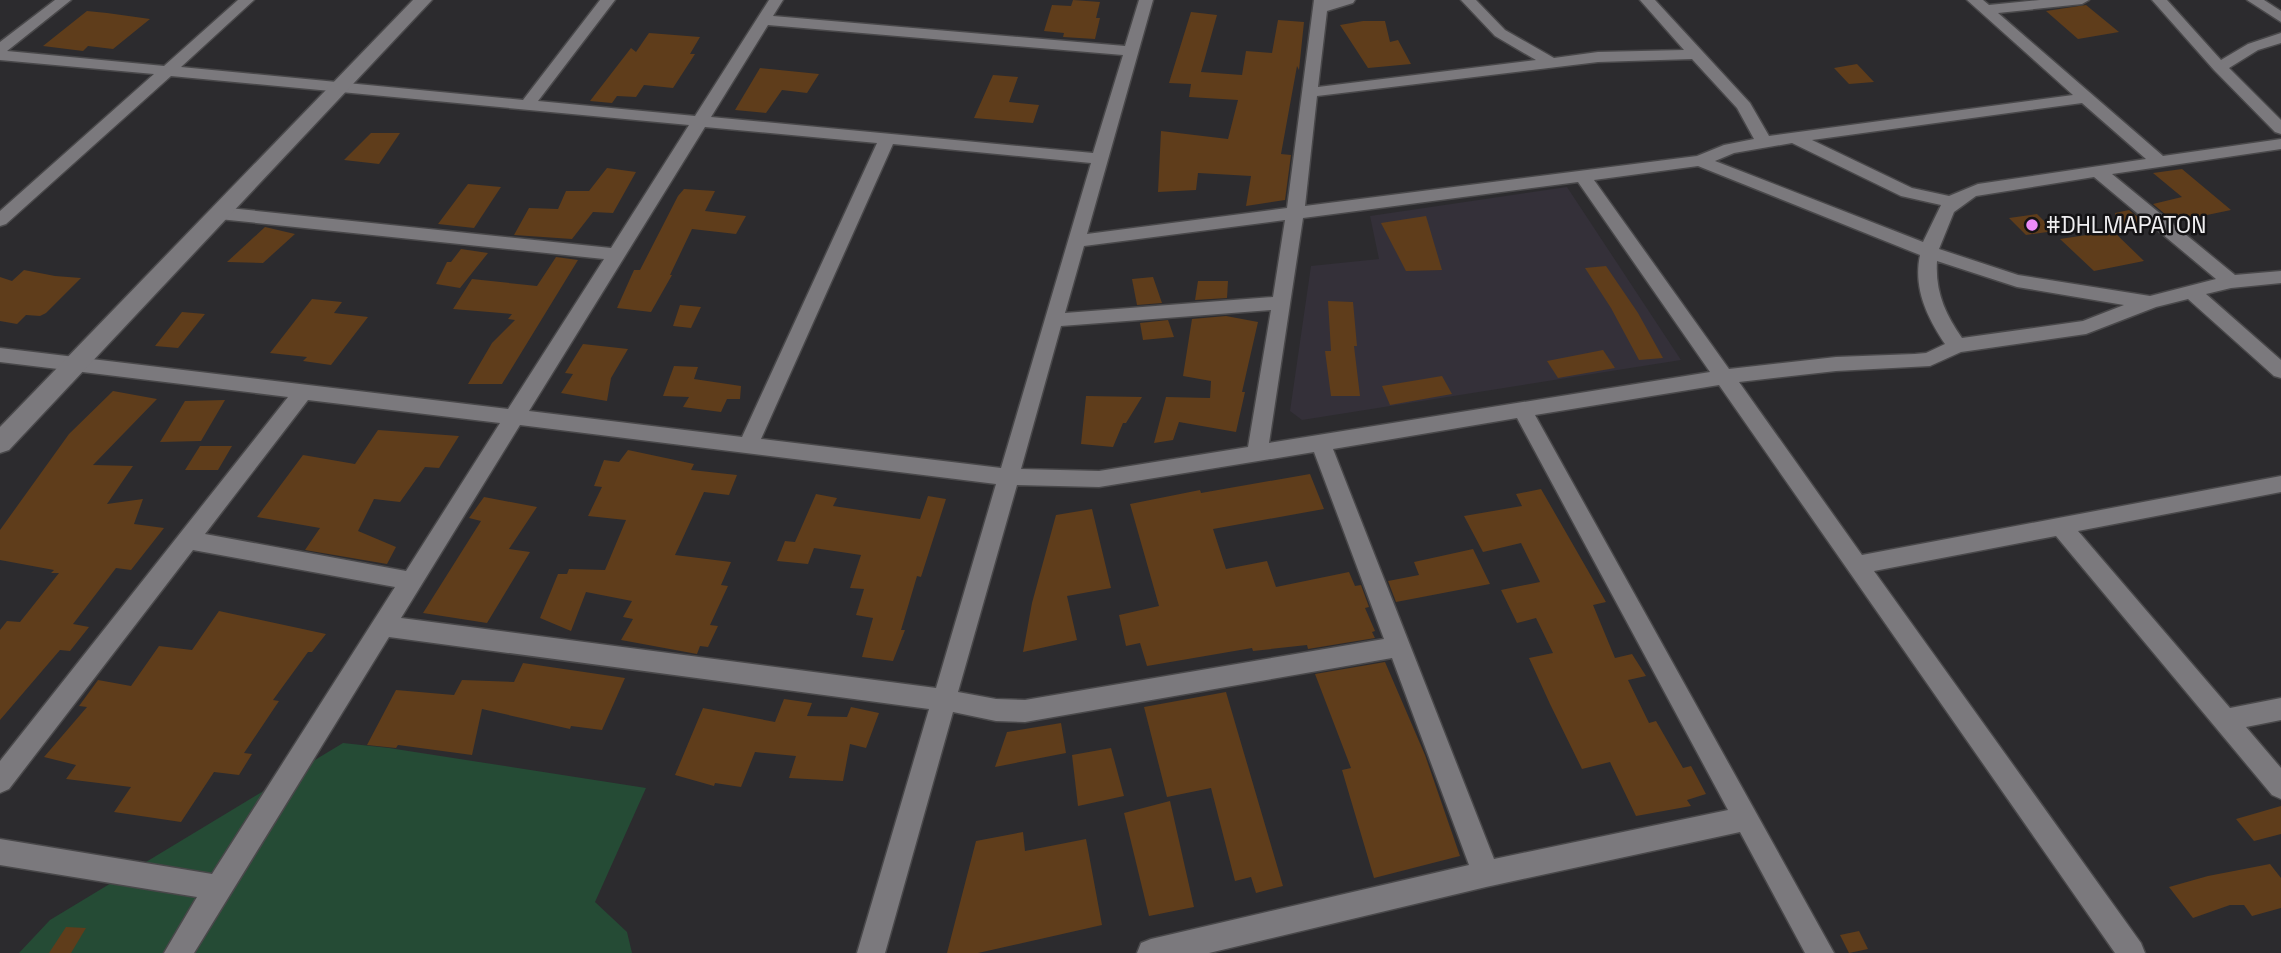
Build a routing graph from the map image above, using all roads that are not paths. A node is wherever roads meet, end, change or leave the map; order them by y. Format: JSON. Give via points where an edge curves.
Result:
{"nodes":[{"id":1,"x":64,"y":0,"type":"edge"},
{"id":2,"x":247,"y":0,"type":"edge"},
{"id":3,"x":422,"y":0,"type":"edge"},
{"id":4,"x":608,"y":0,"type":"edge"},
{"id":5,"x":776,"y":0,"type":"edge"},
{"id":6,"x":1146,"y":0,"type":"edge"},
{"id":7,"x":1348,"y":0,"type":"edge"},
{"id":8,"x":1468,"y":0,"type":"edge"},
{"id":9,"x":1647,"y":0,"type":"edge"},
{"id":10,"x":2082,"y":0,"type":"edge"},
{"id":11,"x":2159,"y":0,"type":"edge"},
{"id":12,"x":2254,"y":0,"type":"edge"},
{"id":13,"x":1321,"y":4,"type":"edge"},
{"id":14,"x":1979,"y":5,"type":"edge"},
{"id":15,"x":2281,"y":19,"type":"edge"},
{"id":16,"x":764,"y":20,"type":"junction"},
{"id":17,"x":2281,"y":38,"type":"edge"},
{"id":18,"x":0,"y":49,"type":"edge"},
{"id":19,"x":1132,"y":51,"type":"junction"},
{"id":20,"x":1696,"y":54,"type":"junction"},
{"id":21,"x":0,"y":55,"type":"edge"},
{"id":22,"x":1550,"y":62,"type":"junction"},
{"id":23,"x":2219,"y":67,"type":"junction"},
{"id":24,"x":167,"y":71,"type":"junction"},
{"id":25,"x":339,"y":88,"type":"junction"},
{"id":26,"x":1311,"y":92,"type":"junction"},
{"id":27,"x":2086,"y":99,"type":"junction"},
{"id":28,"x":527,"y":105,"type":"junction"},
{"id":29,"x":700,"y":122,"type":"junction"},
{"id":30,"x":2281,"y":129,"type":"edge"},
{"id":31,"x":1794,"y":138,"type":"junction"},
{"id":32,"x":887,"y":139,"type":"junction"},
{"id":33,"x":1764,"y":142,"type":"junction"},
{"id":34,"x":2281,"y":144,"type":"edge"},
{"id":35,"x":1101,"y":159,"type":"junction"},
{"id":36,"x":1700,"y":161,"type":"junction"},
{"id":37,"x":2158,"y":161,"type":"junction"},
{"id":38,"x":2096,"y":170,"type":"junction"},
{"id":39,"x":1581,"y":177,"type":"junction"},
{"id":40,"x":1950,"y":202,"type":"junction"},
{"id":41,"x":219,"y":213,"type":"junction"},
{"id":42,"x":1295,"y":214,"type":"junction"},
{"id":43,"x":0,"y":219,"type":"edge"},
{"id":44,"x":1077,"y":242,"type":"junction"},
{"id":45,"x":1928,"y":251,"type":"junction"},
{"id":46,"x":616,"y":254,"type":"junction"},
{"id":47,"x":2281,"y":277,"type":"edge"},
{"id":48,"x":2231,"y":282,"type":"junction"},
{"id":49,"x":2191,"y":291,"type":"junction"},
{"id":50,"x":2150,"y":302,"type":"junction"},
{"id":51,"x":1282,"y":303,"type":"junction"},
{"id":52,"x":1054,"y":320,"type":"junction"},
{"id":53,"x":1957,"y":346,"type":"junction"},
{"id":54,"x":0,"y":355,"type":"edge"},
{"id":55,"x":75,"y":364,"type":"junction"},
{"id":56,"x":2281,"y":371,"type":"edge"},
{"id":57,"x":1723,"y":377,"type":"junction"},
{"id":58,"x":303,"y":392,"type":"junction"},
{"id":59,"x":1522,"y":409,"type":"junction"},
{"id":60,"x":514,"y":417,"type":"junction"},
{"id":61,"x":1320,"y":441,"type":"junction"},
{"id":62,"x":0,"y":443,"type":"edge"},
{"id":63,"x":748,"y":446,"type":"junction"},
{"id":64,"x":1258,"y":451,"type":"junction"},
{"id":65,"x":1009,"y":477,"type":"junction"},
{"id":66,"x":2281,"y":484,"type":"edge"},
{"id":67,"x":2062,"y":526,"type":"junction"},
{"id":68,"x":188,"y":540,"type":"junction"},
{"id":69,"x":1856,"y":565,"type":"junction"},
{"id":70,"x":412,"y":581,"type":"junction"},
{"id":71,"x":383,"y":626,"type":"junction"},
{"id":72,"x":1399,"y":647,"type":"junction"},
{"id":73,"x":944,"y":700,"type":"junction"},
{"id":74,"x":2281,"y":709,"type":"edge"},
{"id":75,"x":2225,"y":720,"type":"junction"},
{"id":76,"x":0,"y":782,"type":"edge"},
{"id":77,"x":2281,"y":787,"type":"edge"},
{"id":78,"x":1746,"y":818,"type":"junction"},
{"id":79,"x":0,"y":852,"type":"edge"},
{"id":80,"x":1486,"y":874,"type":"junction"},
{"id":81,"x":219,"y":888,"type":"junction"},
{"id":82,"x":178,"y":953,"type":"edge"},
{"id":83,"x":871,"y":953,"type":"edge"},
{"id":84,"x":1152,"y":953,"type":"edge"},
{"id":85,"x":1820,"y":953,"type":"edge"},
{"id":86,"x":2131,"y":953,"type":"edge"}],
"edges":[{"from":1,"to":18,"type":"street"},
{"from":2,"to":24,"type":"street"},
{"from":3,"to":25,"type":"street"},
{"from":4,"to":28,"type":"street"},
{"from":5,"to":16,"type":"street"},
{"from":6,"to":19,"type":"street"},
{"from":7,"to":13,"type":"street"},
{"from":8,"to":22,"type":"street","via":[[1500,33]]},
{"from":9,"to":20,"type":"street"},
{"from":10,"to":14,"type":"street"},
{"from":11,"to":23,"type":"street"},
{"from":12,"to":15,"type":"street"},
{"from":13,"to":26,"type":"street"},
{"from":14,"to":27,"type":"street"},
{"from":16,"to":19,"type":"street"},
{"from":16,"to":29,"type":"street"},
{"from":17,"to":23,"type":"street","via":[[2253,47]]},
{"from":19,"to":35,"type":"street"},
{"from":20,"to":22,"type":"street"},
{"from":20,"to":33,"type":"street","via":[[1744,106]]},
{"from":21,"to":24,"type":"street"},
{"from":22,"to":26,"type":"street"},
{"from":23,"to":30,"type":"street"},
{"from":24,"to":25,"type":"street"},
{"from":24,"to":43,"type":"street"},
{"from":25,"to":28,"type":"street"},
{"from":25,"to":41,"type":"street"},
{"from":26,"to":42,"type":"street"},
{"from":27,"to":31,"type":"street"},
{"from":27,"to":37,"type":"street"},
{"from":28,"to":29,"type":"street"},
{"from":29,"to":32,"type":"street"},
{"from":29,"to":46,"type":"street"},
{"from":31,"to":33,"type":"street"},
{"from":31,"to":40,"type":"street","via":[[1907,192]]},
{"from":32,"to":35,"type":"street"},
{"from":32,"to":63,"type":"street"},
{"from":33,"to":36,"type":"street"},
{"from":34,"to":37,"type":"street"},
{"from":35,"to":44,"type":"street"},
{"from":36,"to":39,"type":"street"},
{"from":36,"to":45,"type":"street"},
{"from":37,"to":38,"type":"street"},
{"from":38,"to":40,"type":"street","via":[[1978,189]]},
{"from":38,"to":48,"type":"street"},
{"from":39,"to":42,"type":"street"},
{"from":39,"to":57,"type":"street"},
{"from":40,"to":45,"type":"street"},
{"from":41,"to":46,"type":"street"},
{"from":41,"to":55,"type":"street"},
{"from":42,"to":44,"type":"street"},
{"from":42,"to":51,"type":"street"},
{"from":44,"to":52,"type":"street"},
{"from":45,"to":50,"type":"street","via":[[2017,281]]},
{"from":45,"to":53,"type":"street","via":[[1927,288]]},
{"from":46,"to":60,"type":"street"},
{"from":47,"to":48,"type":"street"},
{"from":48,"to":49,"type":"street"},
{"from":49,"to":50,"type":"street"},
{"from":49,"to":56,"type":"street"},
{"from":50,"to":53,"type":"street","via":[[2086,327]]},
{"from":51,"to":52,"type":"street"},
{"from":51,"to":64,"type":"street"},
{"from":52,"to":65,"type":"street"},
{"from":53,"to":57,"type":"street","via":[[1915,361],[1836,364]]},
{"from":54,"to":55,"type":"street"},
{"from":55,"to":58,"type":"street"},
{"from":55,"to":62,"type":"street"},
{"from":57,"to":59,"type":"street"},
{"from":57,"to":69,"type":"street"},
{"from":58,"to":60,"type":"street"},
{"from":58,"to":68,"type":"street"},
{"from":59,"to":61,"type":"street"},
{"from":59,"to":78,"type":"street"},
{"from":60,"to":63,"type":"street"},
{"from":60,"to":70,"type":"street"},
{"from":61,"to":64,"type":"street"},
{"from":61,"to":72,"type":"street"},
{"from":63,"to":65,"type":"street"},
{"from":64,"to":65,"type":"street","via":[[1099,479]]},
{"from":65,"to":73,"type":"street"},
{"from":66,"to":67,"type":"street"},
{"from":67,"to":69,"type":"street"},
{"from":67,"to":75,"type":"street"},
{"from":68,"to":70,"type":"street"},
{"from":68,"to":76,"type":"street"},
{"from":69,"to":86,"type":"street"},
{"from":70,"to":71,"type":"street"},
{"from":71,"to":73,"type":"street"},
{"from":71,"to":81,"type":"street"},
{"from":72,"to":73,"type":"street","via":[[1025,710],[996,710]]},
{"from":72,"to":80,"type":"street"},
{"from":73,"to":83,"type":"street"},
{"from":74,"to":75,"type":"street"},
{"from":75,"to":77,"type":"street"},
{"from":78,"to":80,"type":"street"},
{"from":78,"to":85,"type":"street"},
{"from":79,"to":81,"type":"street"},
{"from":80,"to":84,"type":"street"},
{"from":81,"to":82,"type":"street"}]}
